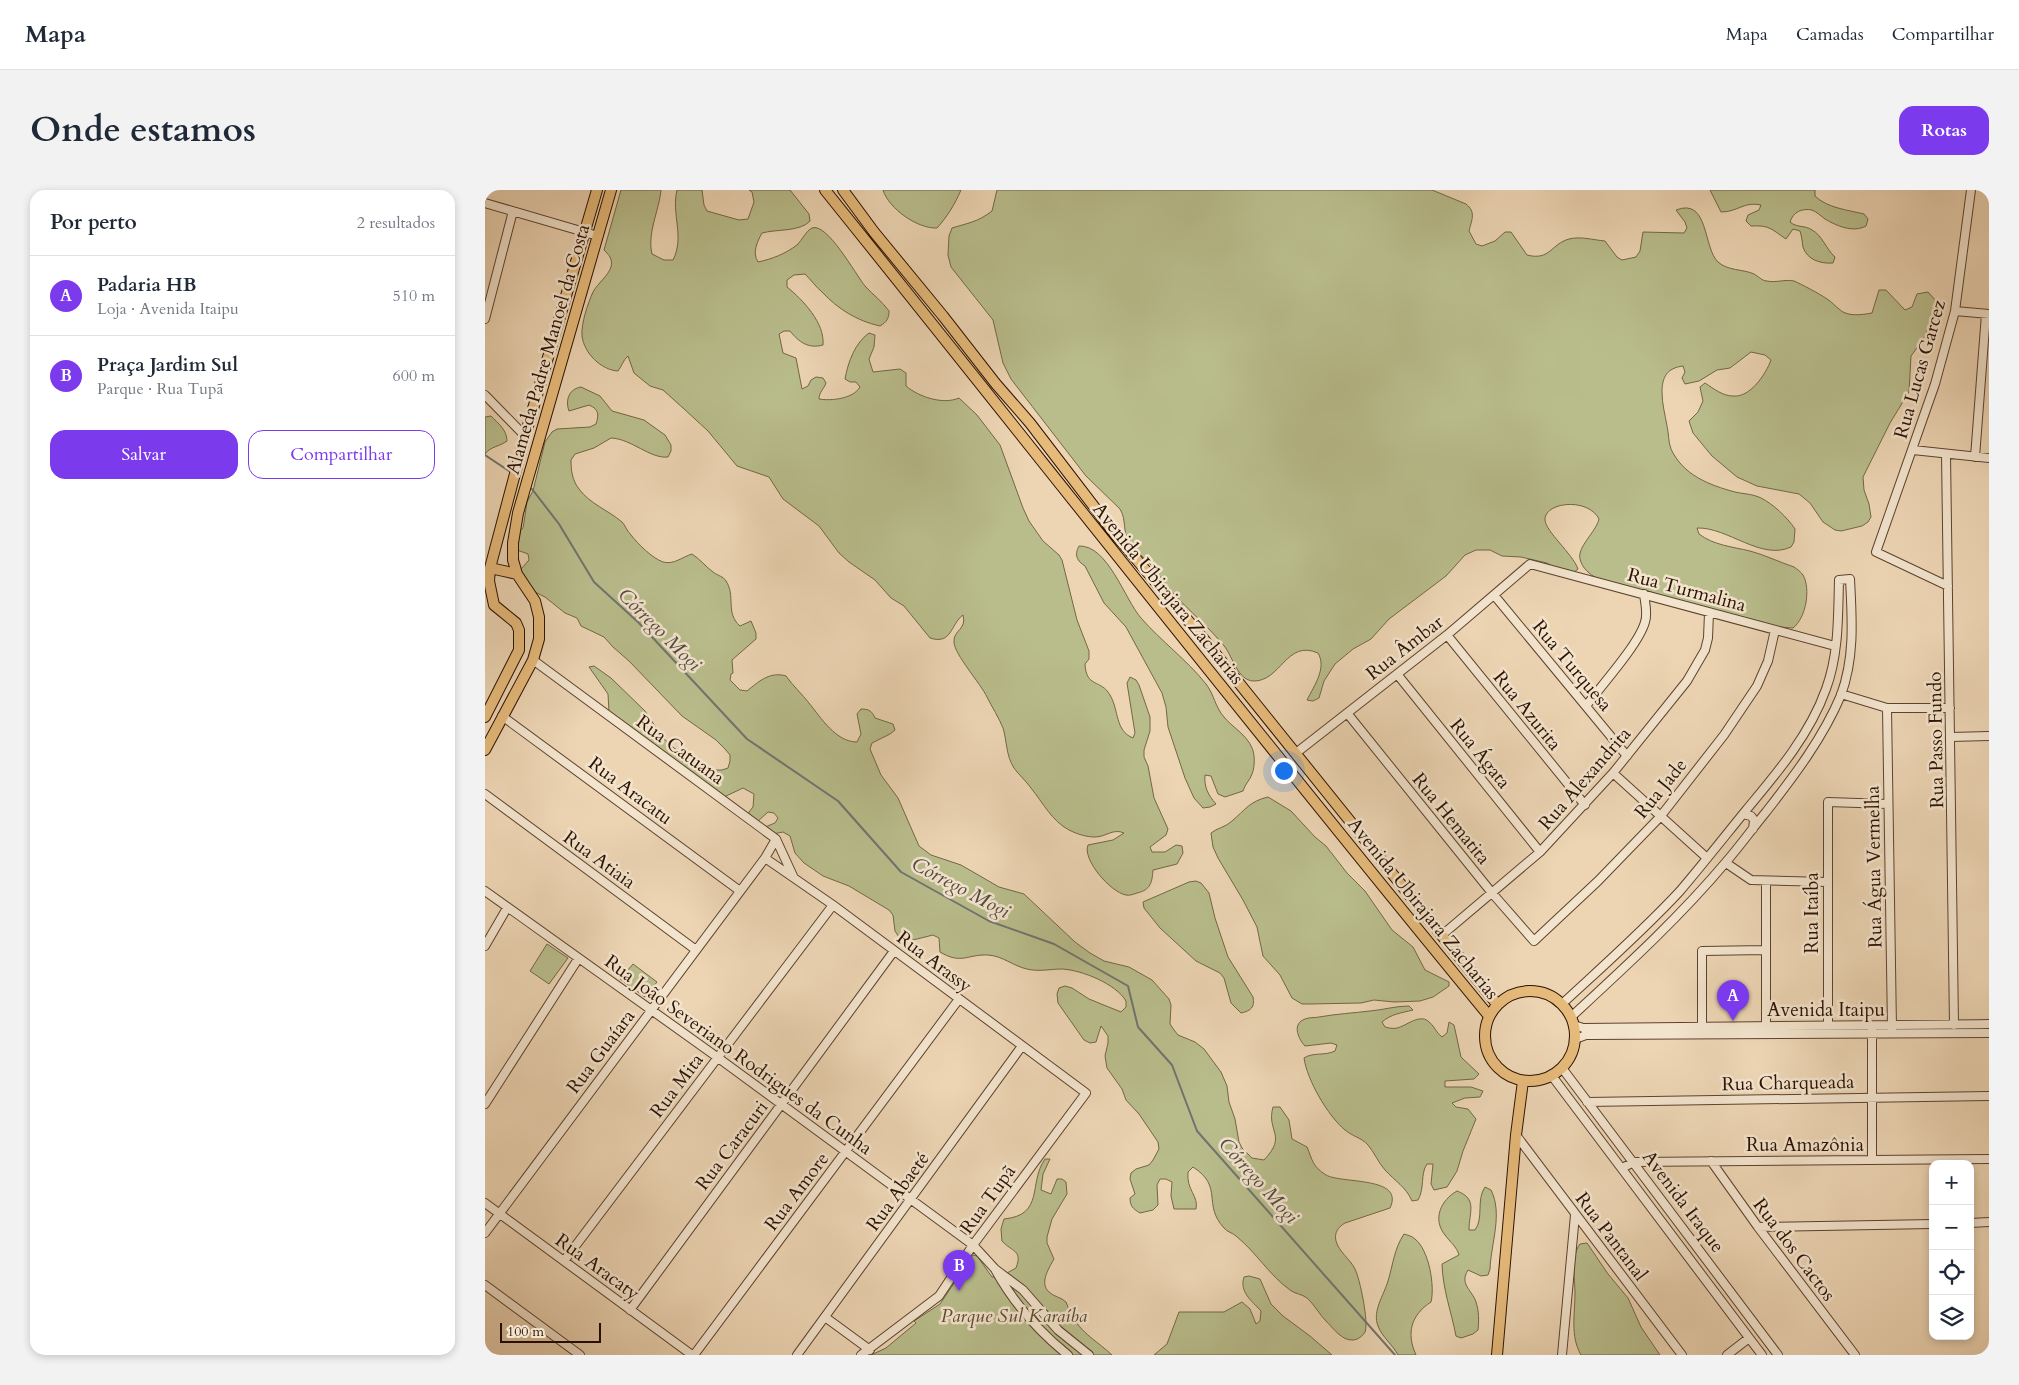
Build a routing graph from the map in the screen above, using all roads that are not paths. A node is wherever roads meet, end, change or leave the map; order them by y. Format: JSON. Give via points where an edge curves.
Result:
{"nodes":[{"id":1,"x":597,"y":190,"type":"edge"},
{"id":2,"x":611,"y":190,"type":"edge"},
{"id":3,"x":825,"y":190,"type":"edge"},
{"id":4,"x":843,"y":190,"type":"edge"},
{"id":5,"x":1971,"y":190,"type":"edge"},
{"id":6,"x":485,"y":203,"type":"edge"},
{"id":7,"x":513,"y":211,"type":"junction"},
{"id":8,"x":585,"y":232,"type":"junction"},
{"id":9,"x":598,"y":236,"type":"junction"},
{"id":10,"x":485,"y":289,"type":"edge"},
{"id":11,"x":491,"y":295,"type":"junction"},
{"id":12,"x":1955,"y":312,"type":"junction"},
{"id":13,"x":1987,"y":314,"type":"edge"},
{"id":14,"x":485,"y":319,"type":"edge"},
{"id":15,"x":485,"y":395,"type":"edge"},
{"id":16,"x":525,"y":436,"type":"junction"},
{"id":17,"x":1913,"y":450,"type":"junction"},
{"id":18,"x":1946,"y":454,"type":"junction"},
{"id":19,"x":1975,"y":457,"type":"junction"},
{"id":20,"x":1989,"y":458,"type":"edge"},
{"id":21,"x":1530,"y":564,"type":"joint"},
{"id":22,"x":488,"y":568,"type":"edge"},
{"id":23,"x":517,"y":574,"type":"junction"},
{"id":24,"x":1948,"y":586,"type":"junction"},
{"id":25,"x":1644,"y":594,"type":"junction"},
{"id":26,"x":1494,"y":595,"type":"junction"},
{"id":27,"x":485,"y":597,"type":"edge"},
{"id":28,"x":494,"y":605,"type":"junction"},
{"id":29,"x":1709,"y":613,"type":"junction"},
{"id":30,"x":1775,"y":630,"type":"junction"},
{"id":31,"x":1447,"y":634,"type":"junction"},
{"id":32,"x":1835,"y":646,"type":"junction"},
{"id":33,"x":533,"y":660,"type":"junction"},
{"id":34,"x":1397,"y":674,"type":"junction"},
{"id":35,"x":1841,"y":694,"type":"junction"},
{"id":36,"x":1586,"y":706,"type":"junction"},
{"id":37,"x":1887,"y":708,"type":"junction"},
{"id":38,"x":1950,"y":708,"type":"junction"},
{"id":39,"x":1347,"y":713,"type":"junction"},
{"id":40,"x":502,"y":716,"type":"junction"},
{"id":41,"x":485,"y":717,"type":"edge"},
{"id":42,"x":1989,"y":736,"type":"edge"},
{"id":43,"x":1951,"y":737,"type":"junction"},
{"id":44,"x":485,"y":749,"type":"edge"},
{"id":45,"x":1296,"y":753,"type":"junction"},
{"id":46,"x":1627,"y":756,"type":"junction"},
{"id":47,"x":1613,"y":773,"type":"junction"},
{"id":48,"x":485,"y":794,"type":"edge"},
{"id":49,"x":1888,"y":804,"type":"junction"},
{"id":50,"x":1585,"y":805,"type":"junction"},
{"id":51,"x":1743,"y":814,"type":"junction"},
{"id":52,"x":1660,"y":817,"type":"junction"},
{"id":53,"x":1753,"y":828,"type":"junction"},
{"id":54,"x":776,"y":839,"type":"junction"},
{"id":55,"x":1540,"y":852,"type":"junction"},
{"id":56,"x":765,"y":858,"type":"junction"},
{"id":57,"x":1707,"y":858,"type":"junction"},
{"id":58,"x":1725,"y":863,"type":"junction"},
{"id":59,"x":794,"y":877,"type":"junction"},
{"id":60,"x":1766,"y":882,"type":"junction"},
{"id":61,"x":1828,"y":882,"type":"junction"},
{"id":62,"x":485,"y":891,"type":"edge"},
{"id":63,"x":740,"y":891,"type":"junction"},
{"id":64,"x":1492,"y":893,"type":"junction"},
{"id":65,"x":1675,"y":895,"type":"junction"},
{"id":66,"x":833,"y":905,"type":"junction"},
{"id":67,"x":1686,"y":906,"type":"junction"},
{"id":68,"x":507,"y":908,"type":"junction"},
{"id":69,"x":1442,"y":935,"type":"junction"},
{"id":70,"x":1534,"y":941,"type":"joint"},
{"id":71,"x":485,"y":946,"type":"edge"},
{"id":72,"x":696,"y":950,"type":"junction"},
{"id":73,"x":1765,"y":950,"type":"junction"},
{"id":74,"x":893,"y":951,"type":"junction"},
{"id":75,"x":578,"y":959,"type":"junction"},
{"id":76,"x":959,"y":999,"type":"junction"},
{"id":77,"x":1497,"y":1004,"type":"junction"},
{"id":78,"x":1562,"y":1004,"type":"junction"},
{"id":79,"x":651,"y":1010,"type":"junction"},
{"id":80,"x":1489,"y":1016,"type":"junction"},
{"id":81,"x":1572,"y":1021,"type":"junction"},
{"id":82,"x":1989,"y":1024,"type":"edge"},
{"id":83,"x":1828,"y":1025,"type":"junction"},
{"id":84,"x":1954,"y":1025,"type":"junction"},
{"id":85,"x":1891,"y":1026,"type":"junction"},
{"id":86,"x":1766,"y":1029,"type":"junction"},
{"id":87,"x":1702,"y":1030,"type":"junction"},
{"id":88,"x":1872,"y":1031,"type":"junction"},
{"id":89,"x":1989,"y":1033,"type":"edge"},
{"id":90,"x":1892,"y":1035,"type":"junction"},
{"id":91,"x":1575,"y":1039,"type":"junction"},
{"id":92,"x":1022,"y":1046,"type":"junction"},
{"id":93,"x":717,"y":1058,"type":"junction"},
{"id":94,"x":1562,"y":1068,"type":"junction"},
{"id":95,"x":1552,"y":1076,"type":"junction"},
{"id":96,"x":1523,"y":1081,"type":"junction"},
{"id":97,"x":1085,"y":1093,"type":"joint"},
{"id":98,"x":1989,"y":1096,"type":"edge"},
{"id":99,"x":1872,"y":1097,"type":"junction"},
{"id":100,"x":1587,"y":1102,"type":"junction"},
{"id":101,"x":485,"y":1104,"type":"edge"},
{"id":102,"x":782,"y":1105,"type":"junction"},
{"id":103,"x":1516,"y":1135,"type":"junction"},
{"id":104,"x":846,"y":1151,"type":"junction"},
{"id":105,"x":1989,"y":1158,"type":"edge"},
{"id":106,"x":1873,"y":1160,"type":"junction"},
{"id":107,"x":1711,"y":1161,"type":"junction"},
{"id":108,"x":1634,"y":1162,"type":"junction"},
{"id":109,"x":1623,"y":1168,"type":"junction"},
{"id":110,"x":912,"y":1199,"type":"junction"},
{"id":111,"x":485,"y":1203,"type":"edge"},
{"id":112,"x":499,"y":1214,"type":"junction"},
{"id":113,"x":1575,"y":1215,"type":"junction"},
{"id":114,"x":1989,"y":1222,"type":"edge"},
{"id":115,"x":1974,"y":1223,"type":"edge"},
{"id":116,"x":1929,"y":1224,"type":"edge"},
{"id":117,"x":1758,"y":1228,"type":"junction"},
{"id":118,"x":485,"y":1233,"type":"edge"},
{"id":119,"x":973,"y":1246,"type":"junction"},
{"id":120,"x":564,"y":1261,"type":"junction"},
{"id":121,"x":995,"y":1270,"type":"junction"},
{"id":122,"x":485,"y":1286,"type":"edge"},
{"id":123,"x":629,"y":1310,"type":"junction"},
{"id":124,"x":825,"y":1317,"type":"junction"},
{"id":125,"x":1749,"y":1338,"type":"junction"},
{"id":126,"x":870,"y":1350,"type":"junction"},
{"id":127,"x":580,"y":1355,"type":"edge"},
{"id":128,"x":693,"y":1355,"type":"edge"},
{"id":129,"x":797,"y":1355,"type":"edge"},
{"id":130,"x":861,"y":1355,"type":"edge"},
{"id":131,"x":1068,"y":1355,"type":"edge"},
{"id":132,"x":1089,"y":1355,"type":"edge"},
{"id":133,"x":1497,"y":1355,"type":"edge"},
{"id":134,"x":1562,"y":1355,"type":"edge"},
{"id":135,"x":1682,"y":1355,"type":"edge"},
{"id":136,"x":1727,"y":1355,"type":"edge"},
{"id":137,"x":1762,"y":1355,"type":"edge"},
{"id":138,"x":1778,"y":1355,"type":"edge"},
{"id":139,"x":1855,"y":1355,"type":"edge"}],
"edges":[{"from":1,"to":8,"type":"main road","name":"Alameda Padre Manoel da Costa"},
{"from":2,"to":9,"type":"main road","name":"Alameda Padre Manoel da Costa"},
{"from":3,"to":80,"type":"main road","name":"Avenida Ubirajara Zacharias","via":[[1092,527]]},
{"from":4,"to":45,"type":"main road","name":"Avenida Ubirajara Zacharias","via":[[873,232],[1030,423],[1115,534]]},
{"from":5,"to":12,"type":"street","name":"Rua Lucas Garcez"},
{"from":6,"to":7,"type":"street"},
{"from":7,"to":8,"type":"street"},
{"from":7,"to":11,"type":"street"},
{"from":8,"to":9,"type":"street"},
{"from":8,"to":16,"type":"main road","name":"Alameda Padre Manoel da Costa"},
{"from":9,"to":23,"type":"main road","name":"Alameda Padre Manoel da Costa","via":[[518,513],[513,543]]},
{"from":10,"to":11,"type":"street"},
{"from":11,"to":14,"type":"street"},
{"from":12,"to":13,"type":"street"},
{"from":12,"to":17,"type":"street","name":"Rua Lucas Garcez"},
{"from":13,"to":19,"type":"street"},
{"from":15,"to":16,"type":"street"},
{"from":16,"to":22,"type":"main road","name":"Alameda Padre Manoel da Costa"},
{"from":17,"to":18,"type":"street"},
{"from":17,"to":24,"type":"street","name":"Rua Lucas Garcez","via":[[1876,552]]},
{"from":18,"to":19,"type":"street"},
{"from":18,"to":24,"type":"street","name":"Rua Passo Fundo"},
{"from":19,"to":20,"type":"street"},
{"from":21,"to":25,"type":"street","name":"Rua Turmalina"},
{"from":21,"to":26,"type":"street","name":"Rua Âmbar"},
{"from":22,"to":23,"type":"main road"},
{"from":22,"to":28,"type":"main road","name":"Alameda Padre Manoel da Costa"},
{"from":23,"to":33,"type":"main road","name":"Alameda Padre Manoel da Costa","via":[[535,601],[539,617],[539,639]]},
{"from":24,"to":38,"type":"street","name":"Rua Passo Fundo"},
{"from":25,"to":29,"type":"street","name":"Rua Turmalina"},
{"from":25,"to":36,"type":"street","via":[[1646,619],[1643,627]]},
{"from":26,"to":31,"type":"street","name":"Rua Âmbar"},
{"from":26,"to":36,"type":"street","name":"Rua Turquesa"},
{"from":27,"to":28,"type":"street"},
{"from":28,"to":41,"type":"main road","via":[[516,623],[519,650]]},
{"from":29,"to":30,"type":"street","name":"Rua Turmalina"},
{"from":29,"to":46,"type":"street","name":"Rua Alexandrita","via":[[1705,650],[1692,673]]},
{"from":30,"to":32,"type":"street","name":"Rua Turmalina"},
{"from":30,"to":52,"type":"street","name":"Rua Jade","via":[[1768,660],[1757,686],[1724,736]]},
{"from":31,"to":34,"type":"street","name":"Rua Âmbar"},
{"from":31,"to":50,"type":"street","name":"Rua Azurita"},
{"from":32,"to":35,"type":"street","via":[[1839,580],[1850,579],[1852,646]]},
{"from":32,"to":51,"type":"street","via":[[1827,688],[1812,722]]},
{"from":33,"to":40,"type":"main road","name":"Alameda Padre Manoel da Costa"},
{"from":33,"to":54,"type":"street","name":"Rua Catuana"},
{"from":34,"to":39,"type":"street","name":"Rua Âmbar"},
{"from":34,"to":55,"type":"street","name":"Rua Ágata"},
{"from":35,"to":37,"type":"street"},
{"from":35,"to":53,"type":"street","via":[[1812,749]]},
{"from":36,"to":46,"type":"street","name":"Rua Turquesa"},
{"from":37,"to":38,"type":"street"},
{"from":37,"to":49,"type":"street","name":"Rua Água Vermelha"},
{"from":38,"to":43,"type":"street","name":"Rua Passo Fundo"},
{"from":39,"to":45,"type":"street","name":"Rua Âmbar"},
{"from":39,"to":64,"type":"street","name":"Rua Hematita"},
{"from":40,"to":44,"type":"main road","name":"Alameda Padre Manoel da Costa"},
{"from":40,"to":63,"type":"street","name":"Rua Aracatu"},
{"from":42,"to":43,"type":"street"},
{"from":43,"to":84,"type":"street","name":"Rua Passo Fundo"},
{"from":45,"to":69,"type":"main road","name":"Avenida Ubirajara Zacharias"},
{"from":46,"to":47,"type":"street","name":"Rua Alexandrita"},
{"from":47,"to":50,"type":"street","name":"Rua Alexandrita"},
{"from":47,"to":52,"type":"street"},
{"from":48,"to":72,"type":"street","name":"Rua Atiaia"},
{"from":49,"to":61,"type":"street","name":"Rua Itaíba","via":[[1828,802]]},
{"from":49,"to":85,"type":"street","name":"Rua Água Vermelha"},
{"from":50,"to":55,"type":"street","name":"Rua Alexandrita"},
{"from":51,"to":53,"type":"street","via":[[1754,820]]},
{"from":51,"to":57,"type":"street"},
{"from":52,"to":57,"type":"street"},
{"from":52,"to":70,"type":"street","name":"Rua Jade"},
{"from":53,"to":58,"type":"street"},
{"from":54,"to":56,"type":"street","name":"Rua Guaíara"},
{"from":54,"to":59,"type":"street","name":"Rua Catuana"},
{"from":55,"to":64,"type":"street","name":"Rua Alexandrita"},
{"from":56,"to":59,"type":"street","name":"Rua Arassy"},
{"from":56,"to":63,"type":"street","name":"Rua Guaíara"},
{"from":57,"to":65,"type":"street"},
{"from":58,"to":60,"type":"street","via":[[1751,880]]},
{"from":58,"to":67,"type":"street"},
{"from":59,"to":66,"type":"street","name":"Rua Arassy"},
{"from":60,"to":61,"type":"street"},
{"from":60,"to":73,"type":"street"},
{"from":61,"to":83,"type":"street","name":"Rua Itaíba"},
{"from":62,"to":68,"type":"street","name":"Rua João Severiano Rodrigues da Cunha"},
{"from":63,"to":72,"type":"street","name":"Rua Guaíara"},
{"from":64,"to":69,"type":"street","name":"Rua Alexandrita"},
{"from":64,"to":70,"type":"street","name":"Rua Hematita"},
{"from":65,"to":67,"type":"street"},
{"from":65,"to":78,"type":"street"},
{"from":66,"to":74,"type":"street","name":"Rua Arassy"},
{"from":66,"to":93,"type":"street","name":"Rua Mita"},
{"from":67,"to":81,"type":"street"},
{"from":68,"to":71,"type":"street"},
{"from":68,"to":75,"type":"street","name":"Rua João Severiano Rodrigues da Cunha"},
{"from":69,"to":77,"type":"main road","name":"Avenida Ubirajara Zacharias"},
{"from":72,"to":79,"type":"street","name":"Rua Guaíara"},
{"from":73,"to":86,"type":"street"},
{"from":73,"to":87,"type":"street","via":[[1702,951]]},
{"from":74,"to":76,"type":"street","name":"Rua Arassy"},
{"from":74,"to":102,"type":"street","name":"Rua Caracuri"},
{"from":75,"to":79,"type":"street","name":"Rua João Severiano Rodrigues da Cunha"},
{"from":75,"to":101,"type":"street"},
{"from":76,"to":92,"type":"street","name":"Rua Arassy"},
{"from":76,"to":104,"type":"street","name":"Rua Amore"},
{"from":77,"to":78,"type":"main road","via":[[1512,994],[1530,991],[1547,994]]},
{"from":77,"to":80,"type":"main road"},
{"from":78,"to":81,"type":"main road"},
{"from":79,"to":93,"type":"street","name":"Rua João Severiano Rodrigues da Cunha"},
{"from":79,"to":112,"type":"street","name":"Rua Guaíara"},
{"from":80,"to":96,"type":"main road","via":[[1484,1040],[1491,1059],[1504,1074]]},
{"from":81,"to":87,"type":"street","name":"Avenida Itaipu","via":[[1583,1028]]},
{"from":81,"to":91,"type":"main road"},
{"from":82,"to":84,"type":"street","name":"Avenida Itaipu"},
{"from":83,"to":86,"type":"street","name":"Avenida Itaipu"},
{"from":83,"to":88,"type":"street","name":"Avenida Itaipu"},
{"from":84,"to":85,"type":"street","name":"Avenida Itaipu"},
{"from":85,"to":88,"type":"street","name":"Avenida Itaipu"},
{"from":85,"to":90,"type":"street","name":"Rua Água Vermelha"},
{"from":86,"to":87,"type":"street","name":"Avenida Itaipu"},
{"from":86,"to":88,"type":"street","name":"Avenida Itaipu"},
{"from":87,"to":91,"type":"street","name":"Avenida Itaipu","via":[[1586,1035]]},
{"from":88,"to":90,"type":"street","name":"Avenida Itaipu"},
{"from":88,"to":99,"type":"street"},
{"from":89,"to":90,"type":"street","name":"Avenida Itaipu"},
{"from":91,"to":94,"type":"main road","via":[[1574,1048]]},
{"from":92,"to":97,"type":"street","name":"Rua Arassy"},
{"from":92,"to":110,"type":"street","name":"Rua Abaeté"},
{"from":93,"to":102,"type":"street","name":"Rua João Severiano Rodrigues da Cunha"},
{"from":93,"to":120,"type":"street","name":"Rua Mita"},
{"from":94,"to":95,"type":"main road"},
{"from":94,"to":100,"type":"street","name":"Avenida Iraque"},
{"from":95,"to":96,"type":"main road"},
{"from":95,"to":109,"type":"street","name":"Avenida Iraque"},
{"from":96,"to":103,"type":"main road"},
{"from":97,"to":119,"type":"street","name":"Rua Tupã"},
{"from":98,"to":99,"type":"street","name":"Rua Charqueada"},
{"from":99,"to":100,"type":"street","name":"Rua Charqueada"},
{"from":99,"to":106,"type":"street"},
{"from":100,"to":108,"type":"street","name":"Avenida Iraque"},
{"from":102,"to":104,"type":"street","name":"Rua João Severiano Rodrigues da Cunha"},
{"from":102,"to":123,"type":"street","name":"Rua Caracuri"},
{"from":103,"to":113,"type":"street","name":"Rua Pantanal"},
{"from":103,"to":133,"type":"main road"},
{"from":104,"to":110,"type":"street","name":"Rua João Severiano Rodrigues da Cunha"},
{"from":104,"to":128,"type":"street","name":"Rua Amore"},
{"from":105,"to":106,"type":"street","name":"Rua Amazônia"},
{"from":106,"to":107,"type":"street","name":"Rua Amazônia"},
{"from":107,"to":108,"type":"street","name":"Rua Amazônia"},
{"from":107,"to":117,"type":"street","name":"Rua dos Cactos"},
{"from":108,"to":109,"type":"street","name":"Rua Amazônia"},
{"from":108,"to":138,"type":"street","name":"Avenida Iraque"},
{"from":109,"to":125,"type":"street","name":"Avenida Iraque"},
{"from":110,"to":119,"type":"street","name":"Rua João Severiano Rodrigues da Cunha"},
{"from":110,"to":124,"type":"street","name":"Rua Abaeté"},
{"from":111,"to":112,"type":"street","name":"Rua Aracaty"},
{"from":112,"to":118,"type":"street","name":"Rua Guaíara"},
{"from":112,"to":120,"type":"street","name":"Rua Aracaty"},
{"from":113,"to":134,"type":"street"},
{"from":113,"to":135,"type":"street","name":"Rua Pantanal"},
{"from":114,"to":115,"type":"street"},
{"from":116,"to":117,"type":"street"},
{"from":117,"to":139,"type":"street","name":"Rua dos Cactos"},
{"from":119,"to":121,"type":"street","name":"Rua João Severiano Rodrigues da Cunha"},
{"from":119,"to":126,"type":"street","name":"Rua Tupã","via":[[939,1296]]},
{"from":120,"to":123,"type":"street","name":"Rua Aracaty"},
{"from":121,"to":131,"type":"street","via":[[1025,1315]]},
{"from":121,"to":132,"type":"street","via":[[1019,1286],[1058,1330]]},
{"from":122,"to":127,"type":"street"},
{"from":123,"to":128,"type":"street","name":"Rua Aracaty"},
{"from":124,"to":126,"type":"street"},
{"from":124,"to":129,"type":"street","name":"Rua Abaeté"},
{"from":125,"to":136,"type":"street"},
{"from":125,"to":137,"type":"street","name":"Avenida Iraque"},
{"from":126,"to":130,"type":"street","name":"Rua Tupã"}]}
